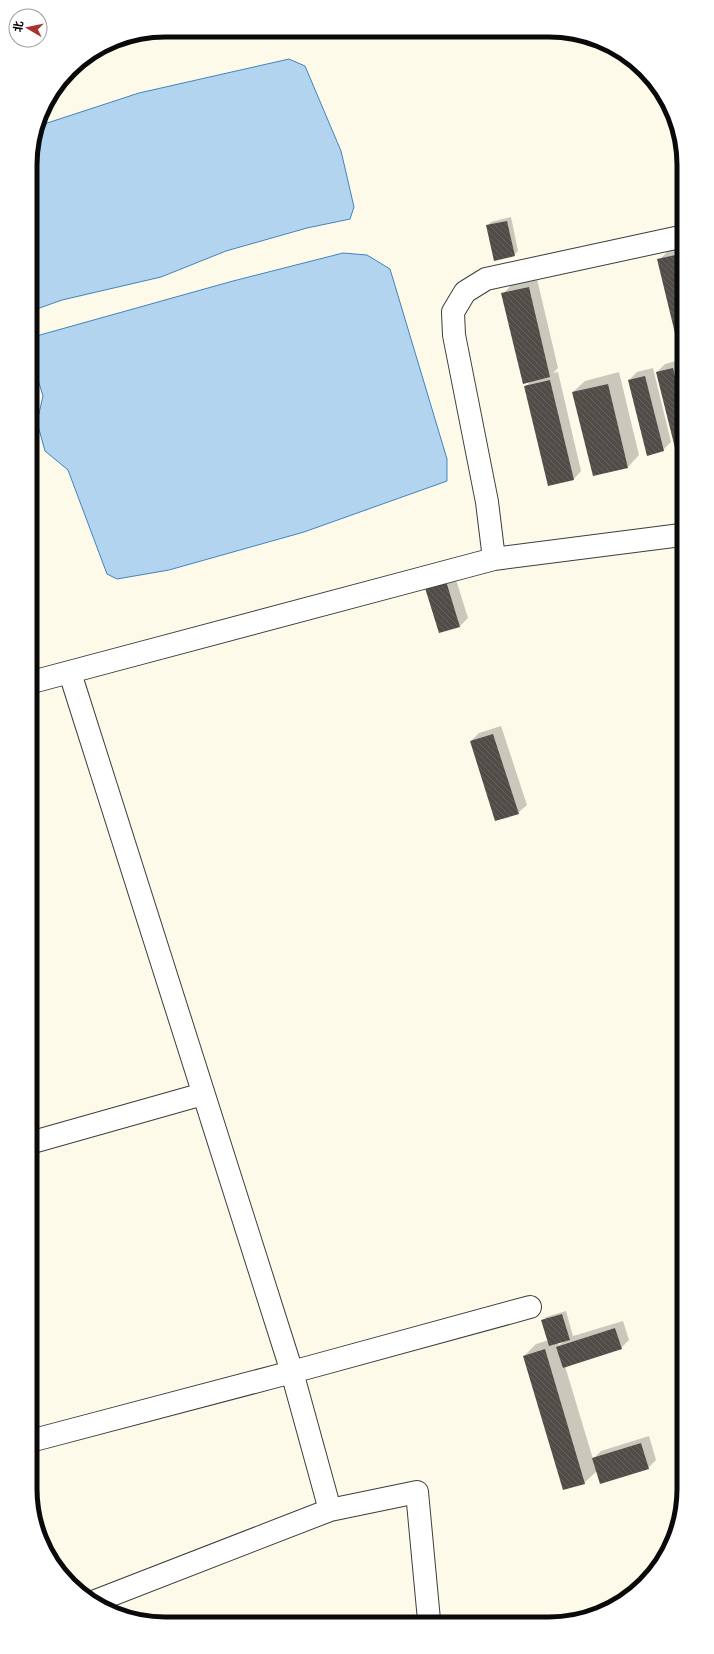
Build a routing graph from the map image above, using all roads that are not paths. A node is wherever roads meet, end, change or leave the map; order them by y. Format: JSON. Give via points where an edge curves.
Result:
{"nodes":[{"id":1,"x":677,"y":238,"type":"edge"},
{"id":2,"x":677,"y":536,"type":"edge"},
{"id":3,"x":494,"y":559,"type":"junction"},
{"id":4,"x":70,"y":673,"type":"junction"},
{"id":5,"x":37,"y":681,"type":"edge"},
{"id":6,"x":203,"y":1094,"type":"junction"},
{"id":7,"x":37,"y":1141,"type":"edge"},
{"id":8,"x":530,"y":1308,"type":"dead end"},
{"id":9,"x":292,"y":1372,"type":"junction"},
{"id":10,"x":37,"y":1439,"type":"edge"},
{"id":11,"x":330,"y":1510,"type":"junction"},
{"id":12,"x":100,"y":1599,"type":"edge"},
{"id":13,"x":429,"y":1617,"type":"edge"}],
"edges":[{"from":1,"to":3,"type":"street","via":[[486,279],[465,292],[453,312],[454,335],[487,502]]},
{"from":2,"to":3,"type":"street"},
{"from":3,"to":4,"type":"street"},
{"from":4,"to":5,"type":"street"},
{"from":4,"to":6,"type":"street"},
{"from":6,"to":7,"type":"street"},
{"from":6,"to":9,"type":"street"},
{"from":8,"to":9,"type":"street"},
{"from":9,"to":10,"type":"street"},
{"from":9,"to":11,"type":"street"},
{"from":11,"to":12,"type":"street"},
{"from":11,"to":13,"type":"street","via":[[417,1492]]}]}
